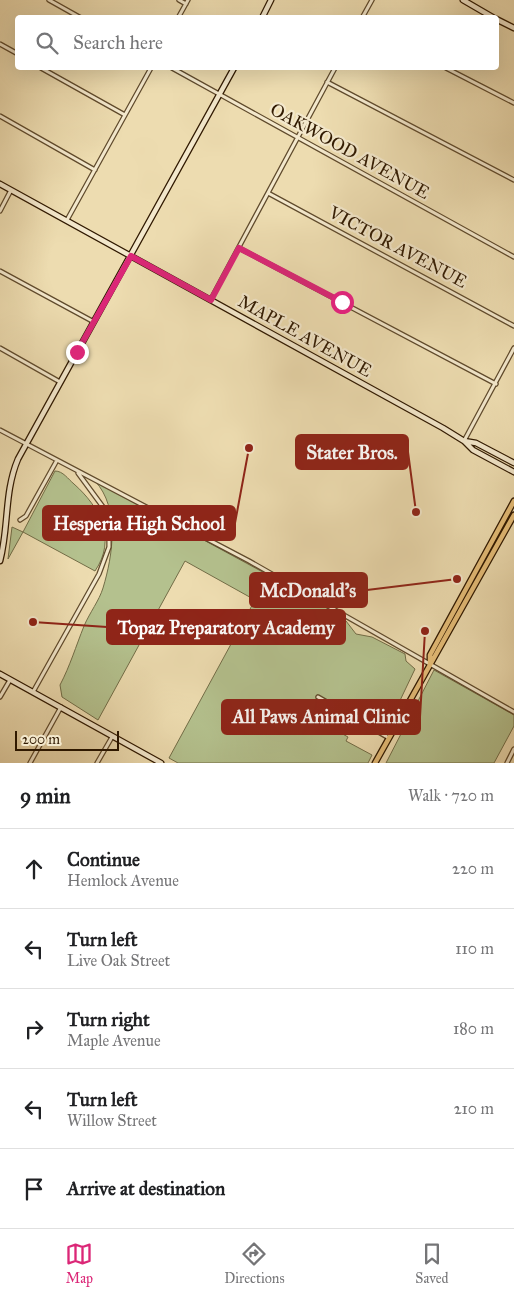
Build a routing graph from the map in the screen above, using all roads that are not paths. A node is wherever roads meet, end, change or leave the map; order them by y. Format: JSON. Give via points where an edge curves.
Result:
{"nodes":[{"id":1,"x":49,"y":0,"type":"edge"},
{"id":2,"x":179,"y":0,"type":"edge"},
{"id":3,"x":271,"y":0,"type":"edge"},
{"id":4,"x":372,"y":0,"type":"edge"},
{"id":5,"x":463,"y":0,"type":"edge"},
{"id":6,"x":187,"y":2,"type":"edge"},
{"id":7,"x":76,"y":15,"type":"edge"},
{"id":8,"x":180,"y":15,"type":"edge"},
{"id":9,"x":264,"y":15,"type":"edge"},
{"id":10,"x":364,"y":15,"type":"edge"},
{"id":11,"x":490,"y":15,"type":"edge"},
{"id":12,"x":499,"y":20,"type":"edge"},
{"id":13,"x":514,"y":28,"type":"edge"},
{"id":14,"x":0,"y":44,"type":"edge"},
{"id":15,"x":15,"y":52,"type":"edge"},
{"id":16,"x":45,"y":70,"type":"edge"},
{"id":17,"x":150,"y":70,"type":"edge"},
{"id":18,"x":176,"y":70,"type":"edge"},
{"id":19,"x":233,"y":70,"type":"edge"},
{"id":20,"x":334,"y":70,"type":"edge"},
{"id":21,"x":450,"y":70,"type":"edge"},
{"id":22,"x":327,"y":82,"type":"junction"},
{"id":23,"x":220,"y":94,"type":"junction"},
{"id":24,"x":514,"y":103,"type":"edge"},
{"id":25,"x":124,"y":115,"type":"junction"},
{"id":26,"x":0,"y":116,"type":"edge"},
{"id":27,"x":298,"y":138,"type":"junction"},
{"id":28,"x":94,"y":170,"type":"junction"},
{"id":29,"x":514,"y":180,"type":"edge"},
{"id":30,"x":0,"y":184,"type":"edge"},
{"id":31,"x":12,"y":189,"type":"junction"},
{"id":32,"x":268,"y":193,"type":"junction"},
{"id":33,"x":0,"y":211,"type":"edge"},
{"id":34,"x":67,"y":220,"type":"junction"},
{"id":35,"x":239,"y":248,"type":"junction"},
{"id":36,"x":131,"y":256,"type":"junction"},
{"id":37,"x":514,"y":257,"type":"edge"},
{"id":38,"x":0,"y":271,"type":"edge"},
{"id":39,"x":211,"y":300,"type":"junction"},
{"id":40,"x":94,"y":322,"type":"junction"},
{"id":41,"x":514,"y":326,"type":"edge"},
{"id":42,"x":0,"y":348,"type":"edge"},
{"id":43,"x":514,"y":348,"type":"edge"},
{"id":44,"x":60,"y":382,"type":"junction"},
{"id":45,"x":496,"y":384,"type":"junction"},
{"id":46,"x":0,"y":430,"type":"edge"},
{"id":47,"x":464,"y":441,"type":"junction"},
{"id":48,"x":26,"y":444,"type":"junction"},
{"id":49,"x":56,"y":462,"type":"junction"},
{"id":50,"x":514,"y":463,"type":"edge"},
{"id":51,"x":514,"y":472,"type":"edge"},
{"id":52,"x":78,"y":473,"type":"junction"},
{"id":53,"x":514,"y":501,"type":"edge"},
{"id":54,"x":514,"y":515,"type":"edge"},
{"id":55,"x":20,"y":520,"type":"dead end"},
{"id":56,"x":0,"y":561,"type":"edge"},
{"id":57,"x":476,"y":571,"type":"junction"},
{"id":58,"x":471,"y":594,"type":"junction"},
{"id":59,"x":430,"y":664,"type":"junction"},
{"id":60,"x":0,"y":674,"type":"edge"},
{"id":61,"x":10,"y":680,"type":"junction"},
{"id":62,"x":33,"y":692,"type":"junction"},
{"id":63,"x":0,"y":697,"type":"edge"},
{"id":64,"x":318,"y":698,"type":"dead end"},
{"id":65,"x":60,"y":707,"type":"junction"},
{"id":66,"x":514,"y":712,"type":"edge"},
{"id":67,"x":112,"y":737,"type":"junction"},
{"id":68,"x":389,"y":738,"type":"junction"},
{"id":69,"x":514,"y":750,"type":"edge"},
{"id":70,"x":512,"y":756,"type":"edge"},
{"id":71,"x":30,"y":763,"type":"edge"},
{"id":72,"x":97,"y":763,"type":"edge"},
{"id":73,"x":160,"y":763,"type":"edge"},
{"id":74,"x":375,"y":763,"type":"edge"},
{"id":75,"x":507,"y":763,"type":"edge"}],
"edges":[{"from":1,"to":7,"type":"street"},
{"from":2,"to":6,"type":"street"},
{"from":3,"to":9,"type":"street"},
{"from":4,"to":10,"type":"street"},
{"from":5,"to":11,"type":"street"},
{"from":6,"to":8,"type":"street"},
{"from":12,"to":13,"type":"street"},
{"from":14,"to":15,"type":"street"},
{"from":16,"to":25,"type":"street"},
{"from":17,"to":25,"type":"street"},
{"from":18,"to":23,"type":"street","name":"OAKWOOD AVENUE"},
{"from":19,"to":23,"type":"street"},
{"from":20,"to":22,"type":"street"},
{"from":21,"to":24,"type":"street"},
{"from":22,"to":27,"type":"street"},
{"from":22,"to":29,"type":"street"},
{"from":23,"to":27,"type":"street","name":"OAKWOOD AVENUE"},
{"from":23,"to":36,"type":"street"},
{"from":25,"to":28,"type":"street"},
{"from":26,"to":28,"type":"street"},
{"from":27,"to":32,"type":"street"},
{"from":27,"to":37,"type":"street","name":"OAKWOOD AVENUE"},
{"from":28,"to":34,"type":"street"},
{"from":30,"to":31,"type":"street","name":"MAPLE AVENUE"},
{"from":31,"to":33,"type":"street"},
{"from":31,"to":34,"type":"street","name":"MAPLE AVENUE"},
{"from":32,"to":35,"type":"street"},
{"from":32,"to":41,"type":"street","name":"VICTOR AVENUE"},
{"from":34,"to":36,"type":"street","name":"MAPLE AVENUE"},
{"from":35,"to":39,"type":"street"},
{"from":35,"to":45,"type":"street"},
{"from":36,"to":39,"type":"street","name":"MAPLE AVENUE"},
{"from":36,"to":40,"type":"street"},
{"from":38,"to":40,"type":"street"},
{"from":39,"to":47,"type":"street","name":"MAPLE AVENUE"},
{"from":40,"to":44,"type":"street"},
{"from":42,"to":44,"type":"street"},
{"from":43,"to":45,"type":"street"},
{"from":44,"to":48,"type":"street"},
{"from":45,"to":47,"type":"street"},
{"from":46,"to":48,"type":"street"},
{"from":47,"to":50,"type":"street","name":"MAPLE AVENUE","via":[[476,443]]},
{"from":47,"to":51,"type":"street","name":"MAPLE AVENUE","via":[[473,450]]},
{"from":48,"to":49,"type":"street"},
{"from":48,"to":56,"type":"street","via":[[11,479]]},
{"from":49,"to":52,"type":"street"},
{"from":49,"to":55,"type":"street","via":[[26,516]]},
{"from":52,"to":59,"type":"street","via":[[249,561]]},
{"from":52,"to":62,"type":"street","via":[[103,507],[108,525],[108,547],[99,574]]},
{"from":53,"to":57,"type":"main road"},
{"from":54,"to":58,"type":"main road"},
{"from":57,"to":58,"type":"main road","via":[[478,576]]},
{"from":57,"to":59,"type":"main road","via":[[430,655]]},
{"from":58,"to":59,"type":"main road"},
{"from":59,"to":66,"type":"street"},
{"from":59,"to":68,"type":"main road"},
{"from":60,"to":61,"type":"street"},
{"from":61,"to":62,"type":"street"},
{"from":61,"to":63,"type":"street"},
{"from":62,"to":65,"type":"street"},
{"from":64,"to":68,"type":"street"},
{"from":65,"to":67,"type":"street"},
{"from":65,"to":71,"type":"street"},
{"from":67,"to":72,"type":"street"},
{"from":67,"to":73,"type":"street"},
{"from":68,"to":74,"type":"main road"},
{"from":69,"to":70,"type":"street"},
{"from":70,"to":75,"type":"street"}]}
